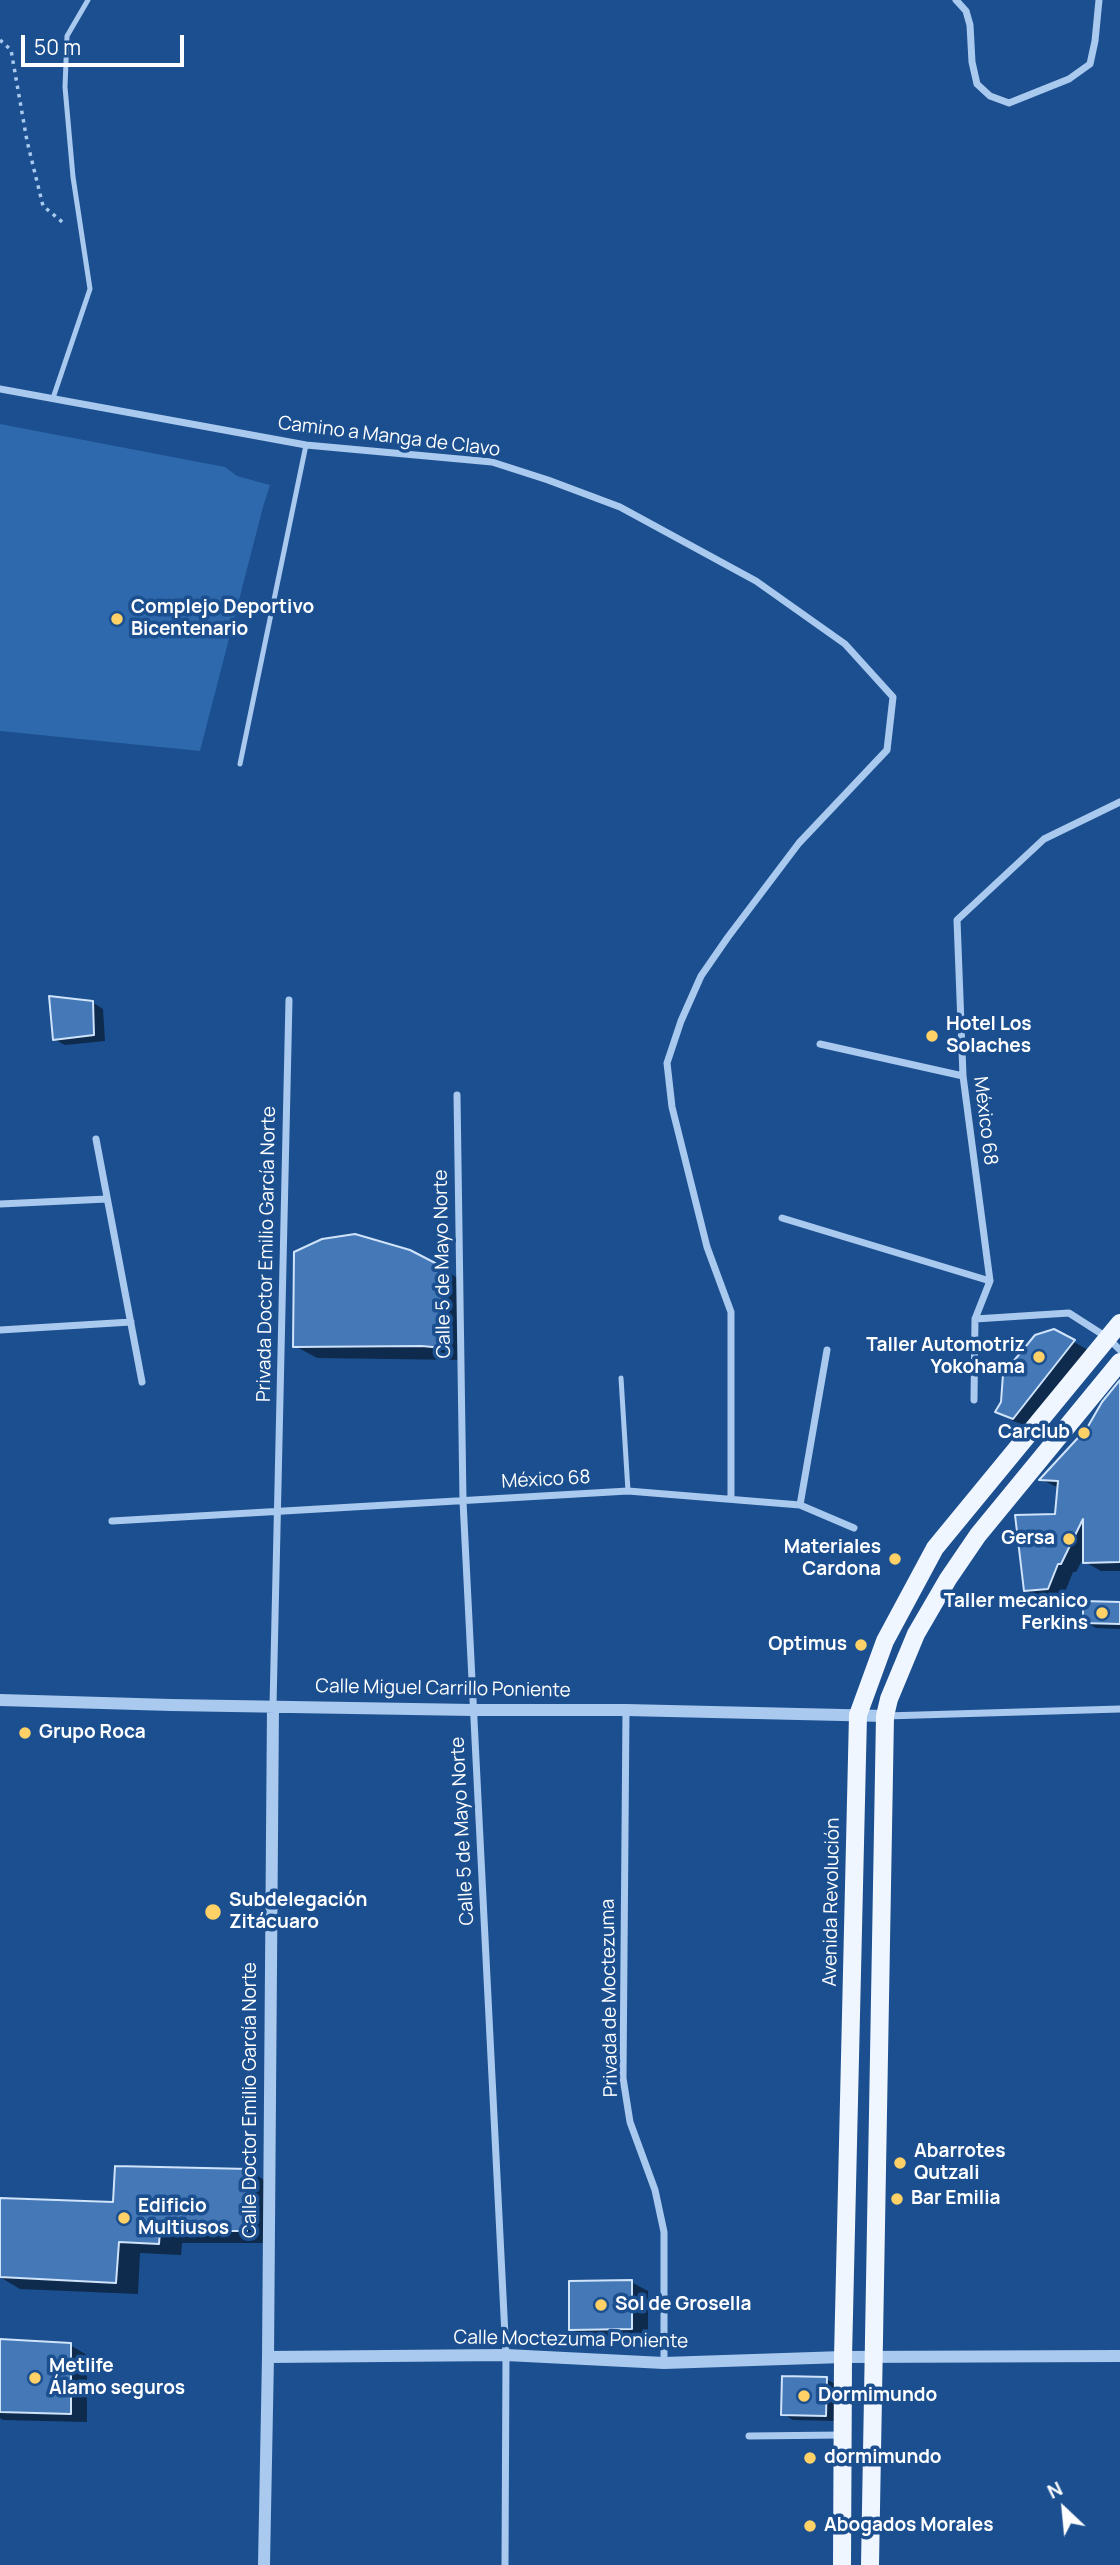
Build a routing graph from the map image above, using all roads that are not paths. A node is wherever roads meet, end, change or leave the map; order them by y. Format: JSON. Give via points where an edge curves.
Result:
{"nodes":[{"id":1,"x":88,"y":0,"type":"edge"},
{"id":2,"x":956,"y":0,"type":"edge"},
{"id":3,"x":1099,"y":0,"type":"edge"},
{"id":4,"x":0,"y":389,"type":"edge"},
{"id":5,"x":53,"y":398,"type":"junction"},
{"id":6,"x":306,"y":445,"type":"junction"},
{"id":7,"x":240,"y":764,"type":"dead end"},
{"id":8,"x":1120,"y":802,"type":"edge"},
{"id":9,"x":289,"y":1000,"type":"dead end"},
{"id":10,"x":820,"y":1044,"type":"dead end"},
{"id":11,"x":963,"y":1076,"type":"junction"},
{"id":12,"x":457,"y":1095,"type":"dead end"},
{"id":13,"x":96,"y":1139,"type":"dead end"},
{"id":14,"x":107,"y":1199,"type":"junction"},
{"id":15,"x":0,"y":1204,"type":"edge"},
{"id":16,"x":782,"y":1218,"type":"dead end"},
{"id":17,"x":989,"y":1281,"type":"junction"},
{"id":18,"x":975,"y":1319,"type":"junction"},
{"id":19,"x":131,"y":1322,"type":"junction"},
{"id":20,"x":1120,"y":1323,"type":"edge"},
{"id":21,"x":0,"y":1330,"type":"edge"},
{"id":22,"x":1114,"y":1344,"type":"edge"},
{"id":23,"x":827,"y":1350,"type":"dead end"},
{"id":24,"x":1120,"y":1362,"type":"edge"},
{"id":25,"x":621,"y":1378,"type":"dead end"},
{"id":26,"x":142,"y":1382,"type":"dead end"},
{"id":27,"x":974,"y":1400,"type":"dead end"},
{"id":28,"x":628,"y":1491,"type":"junction"},
{"id":29,"x":731,"y":1499,"type":"junction"},
{"id":30,"x":463,"y":1501,"type":"junction"},
{"id":31,"x":800,"y":1505,"type":"junction"},
{"id":32,"x":277,"y":1510,"type":"junction"},
{"id":33,"x":112,"y":1521,"type":"dead end"},
{"id":34,"x":854,"y":1528,"type":"dead end"},
{"id":35,"x":0,"y":1700,"type":"edge"},
{"id":36,"x":273,"y":1706,"type":"junction"},
{"id":37,"x":1120,"y":1709,"type":"edge"},
{"id":38,"x":472,"y":1710,"type":"junction"},
{"id":39,"x":626,"y":1710,"type":"junction"},
{"id":40,"x":858,"y":1715,"type":"junction"},
{"id":41,"x":885,"y":1716,"type":"junction"},
{"id":42,"x":506,"y":2356,"type":"junction"},
{"id":43,"x":1120,"y":2356,"type":"edge"},
{"id":44,"x":268,"y":2357,"type":"junction"},
{"id":45,"x":843,"y":2357,"type":"junction"},
{"id":46,"x":873,"y":2358,"type":"junction"},
{"id":47,"x":664,"y":2363,"type":"junction"},
{"id":48,"x":843,"y":2435,"type":"junction"},
{"id":49,"x":749,"y":2436,"type":"dead end"},
{"id":50,"x":264,"y":2565,"type":"edge"},
{"id":51,"x":505,"y":2565,"type":"edge"},
{"id":52,"x":842,"y":2565,"type":"edge"},
{"id":53,"x":870,"y":2565,"type":"edge"}],
"edges":[{"from":1,"to":5,"type":"lane","via":[[67,36],[65,87],[90,289]]},
{"from":2,"to":3,"type":"street","via":[[970,25],[977,84],[990,96],[1009,103],[1069,79],[1090,64]]},
{"from":4,"to":5,"type":"street","name":"Camino a Manga de Clavo"},
{"from":5,"to":6,"type":"street","name":"Camino a Manga de Clavo"},
{"from":6,"to":7,"type":"lane"},
{"from":6,"to":29,"type":"street","name":"Camino a Manga de Clavo","via":[[492,462],[620,508],[756,581],[845,644],[893,697],[887,750],[799,843],[728,937],[701,976],[667,1063],[672,1107],[701,1224],[731,1312]]},
{"from":8,"to":11,"type":"street","name":"México 68","via":[[1044,839],[957,920]]},
{"from":9,"to":32,"type":"street","name":"Privada Doctor Emilio García Norte"},
{"from":10,"to":11,"type":"street"},
{"from":11,"to":17,"type":"street","name":"México 68"},
{"from":12,"to":30,"type":"street","name":"Calle 5 de Mayo Norte"},
{"from":13,"to":14,"type":"street"},
{"from":14,"to":15,"type":"street"},
{"from":14,"to":19,"type":"street"},
{"from":16,"to":17,"type":"street"},
{"from":17,"to":18,"type":"street","name":"México 68"},
{"from":18,"to":22,"type":"street","via":[[1069,1313]]},
{"from":18,"to":27,"type":"street","name":"México 68"},
{"from":19,"to":21,"type":"street"},
{"from":19,"to":26,"type":"street"},
{"from":20,"to":22,"type":"main road","name":"Avenida Revolución"},
{"from":22,"to":40,"type":"main road","name":"Avenida Revolución","via":[[935,1548],[885,1640]]},
{"from":23,"to":31,"type":"street"},
{"from":24,"to":41,"type":"main road","via":[[978,1535],[948,1579],[916,1634]]},
{"from":25,"to":28,"type":"lane"},
{"from":28,"to":29,"type":"street","name":"México 68"},
{"from":28,"to":30,"type":"street","name":"México 68"},
{"from":29,"to":31,"type":"street","name":"México 68"},
{"from":30,"to":32,"type":"street","name":"México 68"},
{"from":30,"to":38,"type":"street","name":"Calle 5 de Mayo Norte"},
{"from":31,"to":34,"type":"street","name":"México 68"},
{"from":32,"to":33,"type":"street","name":"México 68"},
{"from":32,"to":36,"type":"street","name":"Calle Doctor Emilio García Norte"},
{"from":35,"to":36,"type":"street","name":"Calle Miguel Carrillo Poniente"},
{"from":36,"to":38,"type":"street","name":"Calle Miguel Carrillo Poniente"},
{"from":36,"to":44,"type":"street","name":"Calle Doctor Emilio García Norte"},
{"from":37,"to":41,"type":"street"},
{"from":38,"to":39,"type":"street","name":"Calle Miguel Carrillo Poniente"},
{"from":38,"to":42,"type":"street","name":"Calle 5 de Mayo Norte"},
{"from":39,"to":40,"type":"street","name":"Calle Miguel Carrillo Poniente"},
{"from":39,"to":47,"type":"street","name":"Privada de Moctezuma","via":[[623,2078],[630,2122],[655,2190],[664,2232]]},
{"from":40,"to":41,"type":"street","name":"Calle Miguel Carrillo Poniente"},
{"from":40,"to":45,"type":"main road","name":"Avenida Revolución"},
{"from":41,"to":46,"type":"main road"},
{"from":42,"to":44,"type":"street","name":"Calle Moctezuma Poniente"},
{"from":42,"to":47,"type":"street","name":"Calle Moctezuma Poniente"},
{"from":42,"to":51,"type":"street","name":"Calle 5 de Mayo Norte"},
{"from":43,"to":46,"type":"street","name":"Calle Moctezuma Poniente"},
{"from":44,"to":50,"type":"street","name":"Calle Doctor Emilio García Norte"},
{"from":45,"to":46,"type":"street","name":"Calle Moctezuma Poniente"},
{"from":45,"to":47,"type":"street","name":"Calle Moctezuma Poniente"},
{"from":45,"to":48,"type":"main road","name":"Avenida Revolución"},
{"from":46,"to":53,"type":"main road"},
{"from":48,"to":49,"type":"street"},
{"from":48,"to":52,"type":"main road","name":"Avenida Revolución"}]}
